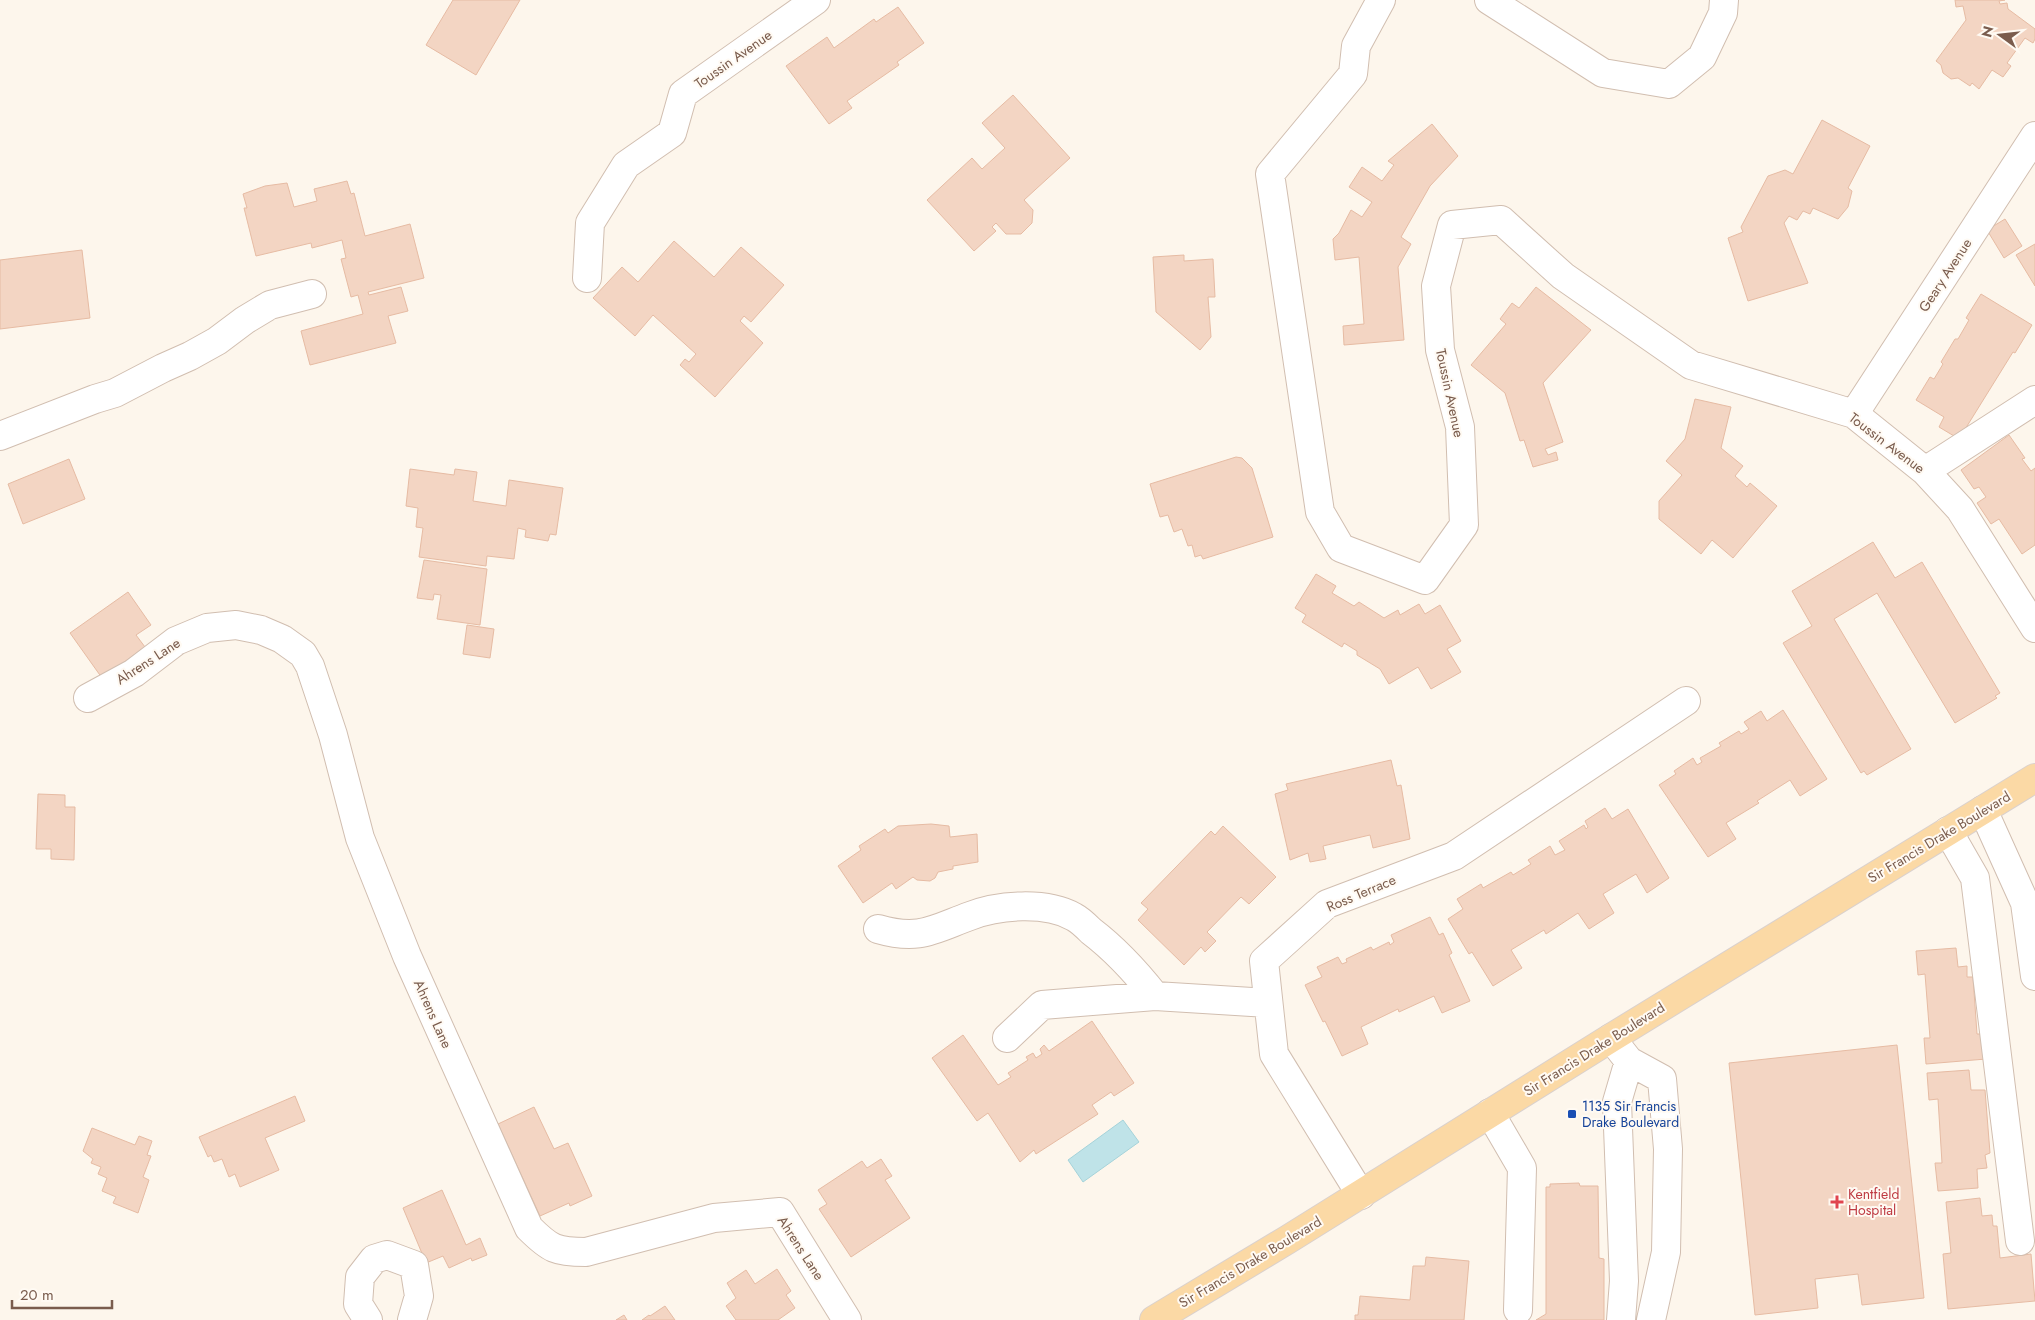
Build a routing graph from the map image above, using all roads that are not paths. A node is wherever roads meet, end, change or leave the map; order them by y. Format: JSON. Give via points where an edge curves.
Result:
{"nodes":[{"id":1,"x":816,"y":0,"type":"edge"},
{"id":2,"x":1381,"y":0,"type":"edge"},
{"id":3,"x":1489,"y":0,"type":"edge"},
{"id":4,"x":1724,"y":0,"type":"edge"},
{"id":5,"x":2035,"y":136,"type":"edge"},
{"id":6,"x":587,"y":278,"type":"dead end"},
{"id":7,"x":312,"y":294,"type":"dead end"},
{"id":8,"x":2035,"y":400,"type":"edge"},
{"id":9,"x":1854,"y":414,"type":"junction"},
{"id":10,"x":0,"y":436,"type":"edge"},
{"id":11,"x":1925,"y":471,"type":"junction"},
{"id":12,"x":2035,"y":628,"type":"edge"},
{"id":13,"x":88,"y":698,"type":"dead end"},
{"id":14,"x":1686,"y":701,"type":"dead end"},
{"id":15,"x":2035,"y":778,"type":"edge"},
{"id":16,"x":1983,"y":810,"type":"junction"},
{"id":17,"x":1948,"y":831,"type":"junction"},
{"id":18,"x":878,"y":929,"type":"dead end"},
{"id":19,"x":2035,"y":976,"type":"edge"},
{"id":20,"x":1155,"y":996,"type":"junction"},
{"id":21,"x":1268,"y":1004,"type":"junction"},
{"id":22,"x":1007,"y":1038,"type":"dead end"},
{"id":23,"x":1611,"y":1038,"type":"junction"},
{"id":24,"x":1629,"y":1061,"type":"junction"},
{"id":25,"x":1490,"y":1113,"type":"junction"},
{"id":26,"x":1360,"y":1195,"type":"junction"},
{"id":27,"x":2020,"y":1240,"type":"dead end"},
{"id":28,"x":1518,"y":1310,"type":"dead end"},
{"id":29,"x":368,"y":1320,"type":"edge"},
{"id":30,"x":412,"y":1320,"type":"edge"},
{"id":31,"x":847,"y":1320,"type":"edge"},
{"id":32,"x":1154,"y":1320,"type":"edge"},
{"id":33,"x":1622,"y":1320,"type":"edge"},
{"id":34,"x":1651,"y":1320,"type":"edge"}],
"edges":[{"from":1,"to":6,"type":"street","name":"Toussin Avenue","via":[[683,94],[672,133],[626,165],[590,223]]},
{"from":2,"to":9,"type":"street","name":"Toussin Avenue","via":[[1356,46],[1353,74],[1270,174],[1320,512],[1341,548],[1426,580],[1464,525],[1460,427],[1440,350],[1436,286],[1452,225],[1501,220],[1563,276],[1691,365]]},
{"from":3,"to":4,"type":"street","via":[[1603,73],[1669,84],[1702,57],[1723,13]]},
{"from":5,"to":9,"type":"street","name":"Geary Avenue"},
{"from":7,"to":10,"type":"street","via":[[270,305],[190,356],[115,393]]},
{"from":8,"to":11,"type":"street"},
{"from":9,"to":11,"type":"street","name":"Toussin Avenue"},
{"from":11,"to":12,"type":"street","name":"Toussin Avenue","via":[[1960,509]]},
{"from":13,"to":31,"type":"street","name":"Ahrens Lane","via":[[134,673],[176,640],[207,628],[236,625],[261,630],[282,639],[303,654],[333,734],[364,847],[407,956],[529,1228],[546,1245],[564,1252],[586,1252],[714,1218],[780,1212]]},
{"from":14,"to":21,"type":"street","name":"Ross Terrace","via":[[1454,856],[1327,904],[1264,961]]},
{"from":15,"to":16,"type":"main road","name":"Sir Francis Drake Boulevard"},
{"from":16,"to":17,"type":"main road","name":"Sir Francis Drake Boulevard"},
{"from":16,"to":19,"type":"street","via":[[2025,903]]},
{"from":17,"to":23,"type":"main road","name":"Sir Francis Drake Boulevard"},
{"from":17,"to":27,"type":"street","via":[[1975,878]]},
{"from":18,"to":20,"type":"street","via":[[899,935],[918,934],[972,915],[1013,907],[1047,907],[1074,917],[1098,936]]},
{"from":20,"to":21,"type":"street"},
{"from":20,"to":22,"type":"street","via":[[1042,1005]]},
{"from":21,"to":26,"type":"street","name":"Ross Terrace","via":[[1274,1054]]},
{"from":23,"to":24,"type":"street"},
{"from":23,"to":25,"type":"main road","name":"Sir Francis Drake Boulevard"},
{"from":24,"to":33,"type":"street","via":[[1617,1102],[1624,1281]]},
{"from":24,"to":34,"type":"street","via":[[1662,1079],[1668,1149],[1666,1252]]},
{"from":25,"to":26,"type":"main road","name":"Sir Francis Drake Boulevard"},
{"from":25,"to":28,"type":"street","via":[[1522,1168]]},
{"from":26,"to":32,"type":"main road","name":"Sir Francis Drake Boulevard"},
{"from":29,"to":30,"type":"street","via":[[358,1304],[360,1277],[374,1259],[387,1255],[414,1265],[419,1296]]}]}
